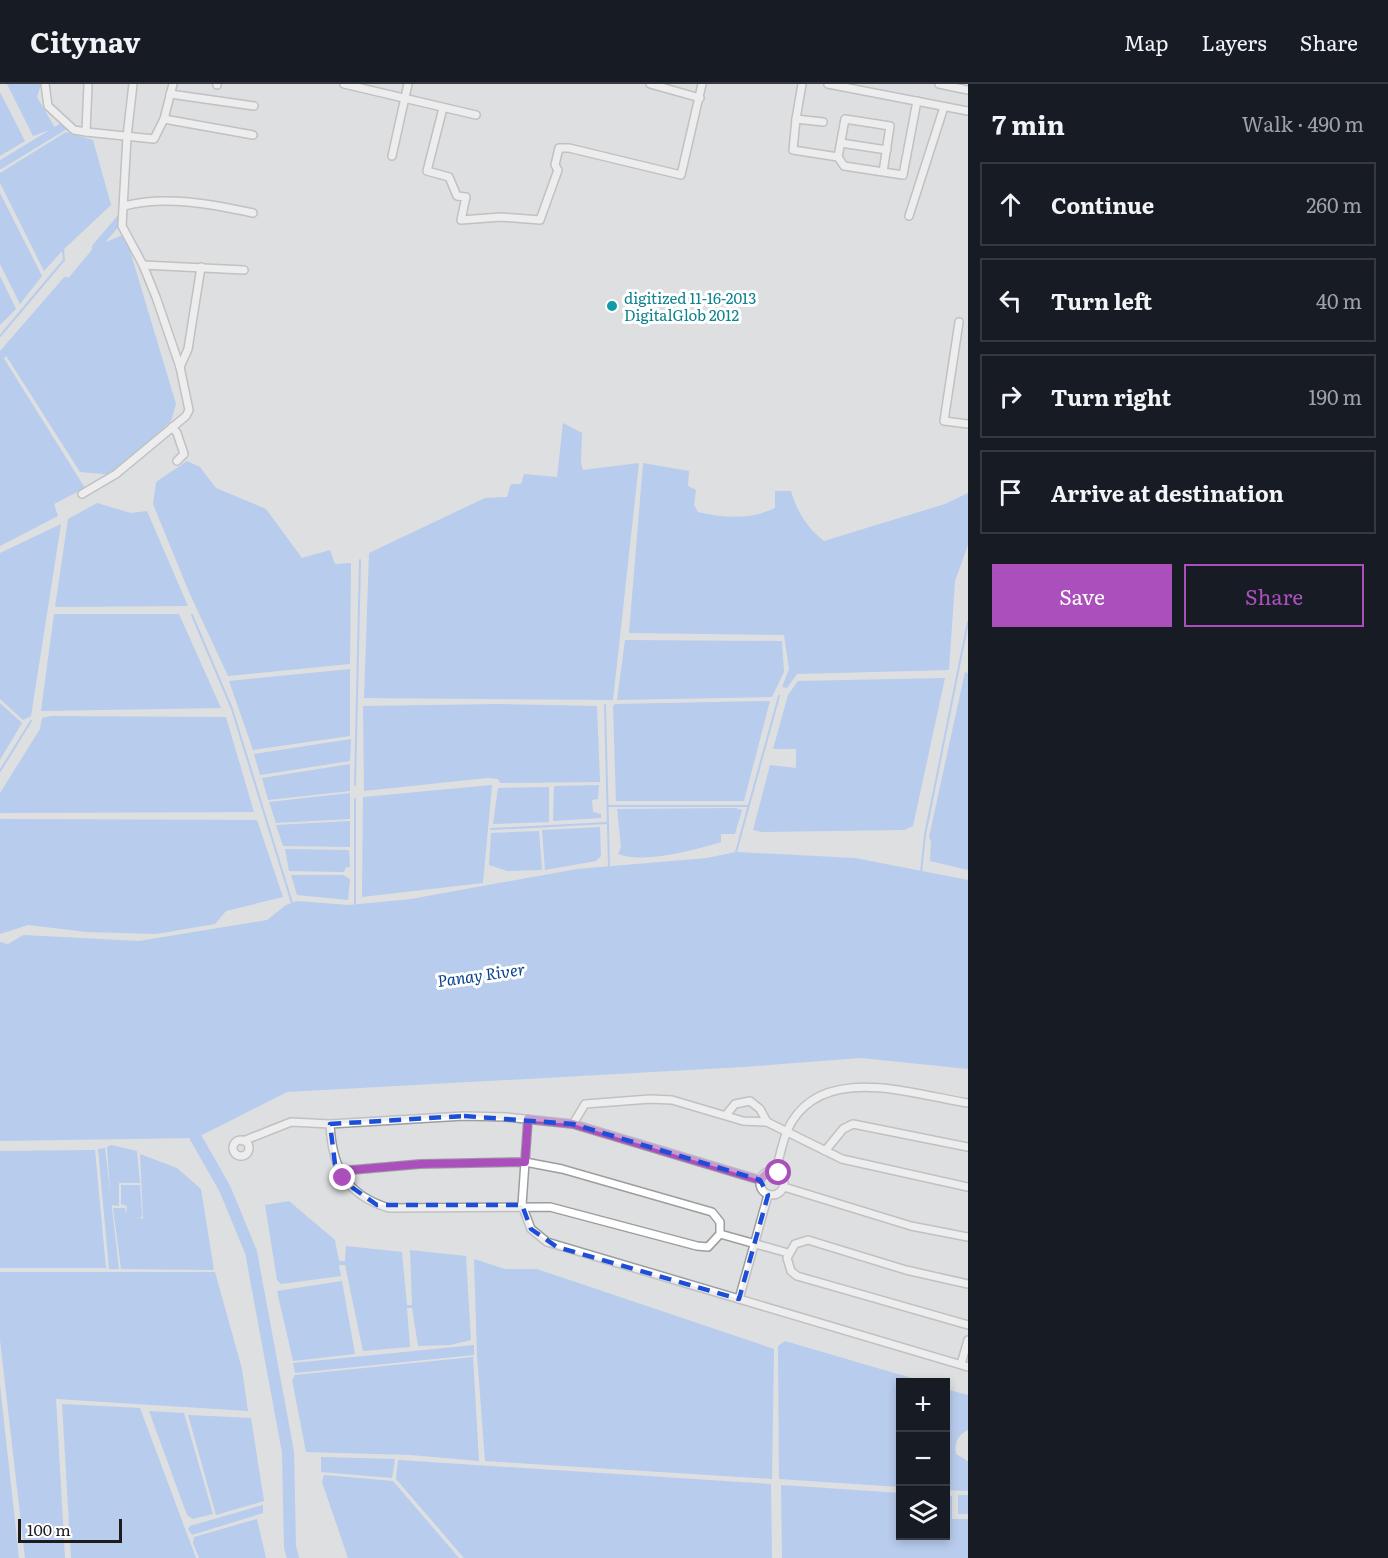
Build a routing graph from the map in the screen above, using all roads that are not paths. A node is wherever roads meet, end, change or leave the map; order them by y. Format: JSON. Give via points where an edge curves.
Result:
{"nodes":[{"id":1,"x":45,"y":84,"type":"edge"},
{"id":2,"x":88,"y":84,"type":"edge"},
{"id":3,"x":134,"y":84,"type":"edge"},
{"id":4,"x":173,"y":84,"type":"edge"},
{"id":5,"x":344,"y":84,"type":"edge"},
{"id":6,"x":408,"y":84,"type":"edge"},
{"id":7,"x":650,"y":84,"type":"edge"},
{"id":8,"x":702,"y":84,"type":"edge"},
{"id":9,"x":802,"y":84,"type":"edge"},
{"id":10,"x":828,"y":84,"type":"edge"},
{"id":11,"x":939,"y":84,"type":"edge"},
{"id":12,"x":968,"y":90,"type":"edge"},
{"id":13,"x":170,"y":94,"type":"junction"},
{"id":14,"x":700,"y":98,"type":"junction"},
{"id":15,"x":405,"y":99,"type":"junction"},
{"id":16,"x":917,"y":101,"type":"junction"},
{"id":17,"x":254,"y":106,"type":"dead end"},
{"id":18,"x":944,"y":107,"type":"junction"},
{"id":19,"x":443,"y":108,"type":"junction"},
{"id":20,"x":968,"y":111,"type":"edge"},
{"id":21,"x":476,"y":115,"type":"dead end"},
{"id":22,"x":164,"y":119,"type":"junction"},
{"id":23,"x":796,"y":119,"type":"junction"},
{"id":24,"x":823,"y":123,"type":"dead end"},
{"id":25,"x":86,"y":132,"type":"junction"},
{"id":26,"x":253,"y":135,"type":"dead end"},
{"id":27,"x":127,"y":137,"type":"junction"},
{"id":28,"x":840,"y":143,"type":"junction"},
{"id":29,"x":887,"y":150,"type":"junction"},
{"id":30,"x":392,"y":156,"type":"dead end"},
{"id":31,"x":838,"y":157,"type":"junction"},
{"id":32,"x":883,"y":172,"type":"junction"},
{"id":33,"x":124,"y":206,"type":"junction"},
{"id":34,"x":253,"y":213,"type":"dead end"},
{"id":35,"x":909,"y":216,"type":"dead end"},
{"id":36,"x":143,"y":265,"type":"junction"},
{"id":37,"x":201,"y":267,"type":"junction"},
{"id":38,"x":244,"y":270,"type":"dead end"},
{"id":39,"x":959,"y":322,"type":"dead end"},
{"id":40,"x":180,"y":368,"type":"junction"},
{"id":41,"x":968,"y":424,"type":"edge"},
{"id":42,"x":172,"y":427,"type":"junction"},
{"id":43,"x":177,"y":461,"type":"dead end"},
{"id":44,"x":82,"y":494,"type":"dead end"},
{"id":45,"x":968,"y":1103,"type":"edge"},
{"id":46,"x":726,"y":1115,"type":"junction"},
{"id":47,"x":528,"y":1119,"type":"junction"},
{"id":48,"x":767,"y":1122,"type":"junction"},
{"id":49,"x":330,"y":1124,"type":"junction"},
{"id":50,"x":573,"y":1124,"type":"junction"},
{"id":51,"x":787,"y":1132,"type":"junction"},
{"id":52,"x":243,"y":1141,"type":"dead end"},
{"id":53,"x":968,"y":1147,"type":"edge"},
{"id":54,"x":825,"y":1150,"type":"junction"},
{"id":55,"x":525,"y":1162,"type":"junction"},
{"id":56,"x":340,"y":1171,"type":"junction"},
{"id":57,"x":776,"y":1171,"type":"junction"},
{"id":58,"x":760,"y":1180,"type":"junction"},
{"id":59,"x":784,"y":1187,"type":"junction"},
{"id":60,"x":968,"y":1187,"type":"edge"},
{"id":61,"x":768,"y":1195,"type":"junction"},
{"id":62,"x":522,"y":1205,"type":"junction"},
{"id":63,"x":720,"y":1234,"type":"junction"},
{"id":64,"x":968,"y":1238,"type":"edge"},
{"id":65,"x":753,"y":1244,"type":"junction"},
{"id":66,"x":788,"y":1253,"type":"junction"},
{"id":67,"x":968,"y":1284,"type":"edge"},
{"id":68,"x":739,"y":1299,"type":"junction"},
{"id":69,"x":968,"y":1325,"type":"edge"},
{"id":70,"x":968,"y":1340,"type":"edge"},
{"id":71,"x":964,"y":1366,"type":"edge"}],
"edges":[{"from":1,"to":25,"type":"street","via":[[48,106],[74,130]]},
{"from":2,"to":25,"type":"street"},
{"from":3,"to":27,"type":"street"},
{"from":4,"to":13,"type":"street"},
{"from":5,"to":15,"type":"street"},
{"from":6,"to":15,"type":"street"},
{"from":7,"to":14,"type":"street"},
{"from":8,"to":14,"type":"street"},
{"from":9,"to":23,"type":"street"},
{"from":10,"to":16,"type":"street"},
{"from":11,"to":12,"type":"street"},
{"from":13,"to":17,"type":"street"},
{"from":13,"to":22,"type":"street"},
{"from":14,"to":19,"type":"street","via":[[681,175],[559,148],[555,165],[558,170],[540,220],[461,220],[466,197],[457,196],[449,177],[427,171]]},
{"from":15,"to":19,"type":"street"},
{"from":15,"to":30,"type":"street"},
{"from":16,"to":18,"type":"street"},
{"from":16,"to":32,"type":"street","via":[[903,175]]},
{"from":18,"to":20,"type":"street"},
{"from":18,"to":35,"type":"street"},
{"from":19,"to":21,"type":"street"},
{"from":22,"to":26,"type":"street"},
{"from":22,"to":27,"type":"street","via":[[157,138]]},
{"from":23,"to":24,"type":"street"},
{"from":23,"to":31,"type":"street","via":[[793,150]]},
{"from":25,"to":27,"type":"street"},
{"from":27,"to":33,"type":"street"},
{"from":28,"to":29,"type":"street"},
{"from":28,"to":29,"type":"street","via":[[845,119],[890,126]]},
{"from":28,"to":31,"type":"street"},
{"from":29,"to":32,"type":"street"},
{"from":31,"to":32,"type":"street","via":[[844,166]]},
{"from":33,"to":34,"type":"street","via":[[145,201],[167,202]]},
{"from":33,"to":36,"type":"street","via":[[122,226]]},
{"from":36,"to":37,"type":"street"},
{"from":36,"to":40,"type":"street"},
{"from":37,"to":38,"type":"street"},
{"from":37,"to":40,"type":"street","via":[[188,349]]},
{"from":39,"to":41,"type":"street","via":[[944,421]]},
{"from":40,"to":42,"type":"street","via":[[189,410]]},
{"from":42,"to":43,"type":"street","via":[[184,454]]},
{"from":42,"to":44,"type":"street","via":[[116,474]]},
{"from":45,"to":51,"type":"street","via":[[866,1087],[842,1088],[814,1100]]},
{"from":46,"to":48,"type":"street","via":[[743,1121]]},
{"from":46,"to":48,"type":"street","via":[[735,1104],[750,1101]]},
{"from":46,"to":50,"type":"street","via":[[672,1100],[650,1099],[585,1104]]},
{"from":47,"to":49,"type":"street","via":[[464,1116]]},
{"from":47,"to":50,"type":"street"},
{"from":47,"to":55,"type":"street"},
{"from":48,"to":51,"type":"street"},
{"from":49,"to":52,"type":"street","via":[[291,1122]]},
{"from":49,"to":56,"type":"street","via":[[332,1150]]},
{"from":50,"to":58,"type":"street"},
{"from":51,"to":54,"type":"street"},
{"from":51,"to":57,"type":"street"},
{"from":53,"to":54,"type":"street","via":[[853,1125],[843,1129]]},
{"from":54,"to":60,"type":"street","via":[[842,1159]]},
{"from":55,"to":56,"type":"street","via":[[420,1164]]},
{"from":55,"to":62,"type":"street"},
{"from":55,"to":63,"type":"street","via":[[712,1212],[720,1222]]},
{"from":56,"to":62,"type":"street","via":[[366,1198],[389,1208]]},
{"from":57,"to":58,"type":"street","via":[[768,1172]]},
{"from":57,"to":59,"type":"street","via":[[784,1179]]},
{"from":58,"to":61,"type":"street","via":[[762,1191]]},
{"from":59,"to":61,"type":"street","via":[[779,1193]]},
{"from":59,"to":64,"type":"street","via":[[911,1226]]},
{"from":61,"to":65,"type":"street"},
{"from":62,"to":63,"type":"street","via":[[567,1210],[697,1246],[708,1247]]},
{"from":62,"to":68,"type":"street","via":[[531,1229],[557,1247]]},
{"from":63,"to":65,"type":"street"},
{"from":65,"to":66,"type":"street"},
{"from":65,"to":68,"type":"street"},
{"from":66,"to":67,"type":"street","via":[[795,1244],[808,1240]]},
{"from":66,"to":69,"type":"street","via":[[788,1265],[797,1276]]},
{"from":68,"to":71,"type":"street"},
{"from":70,"to":71,"type":"street"}]}
